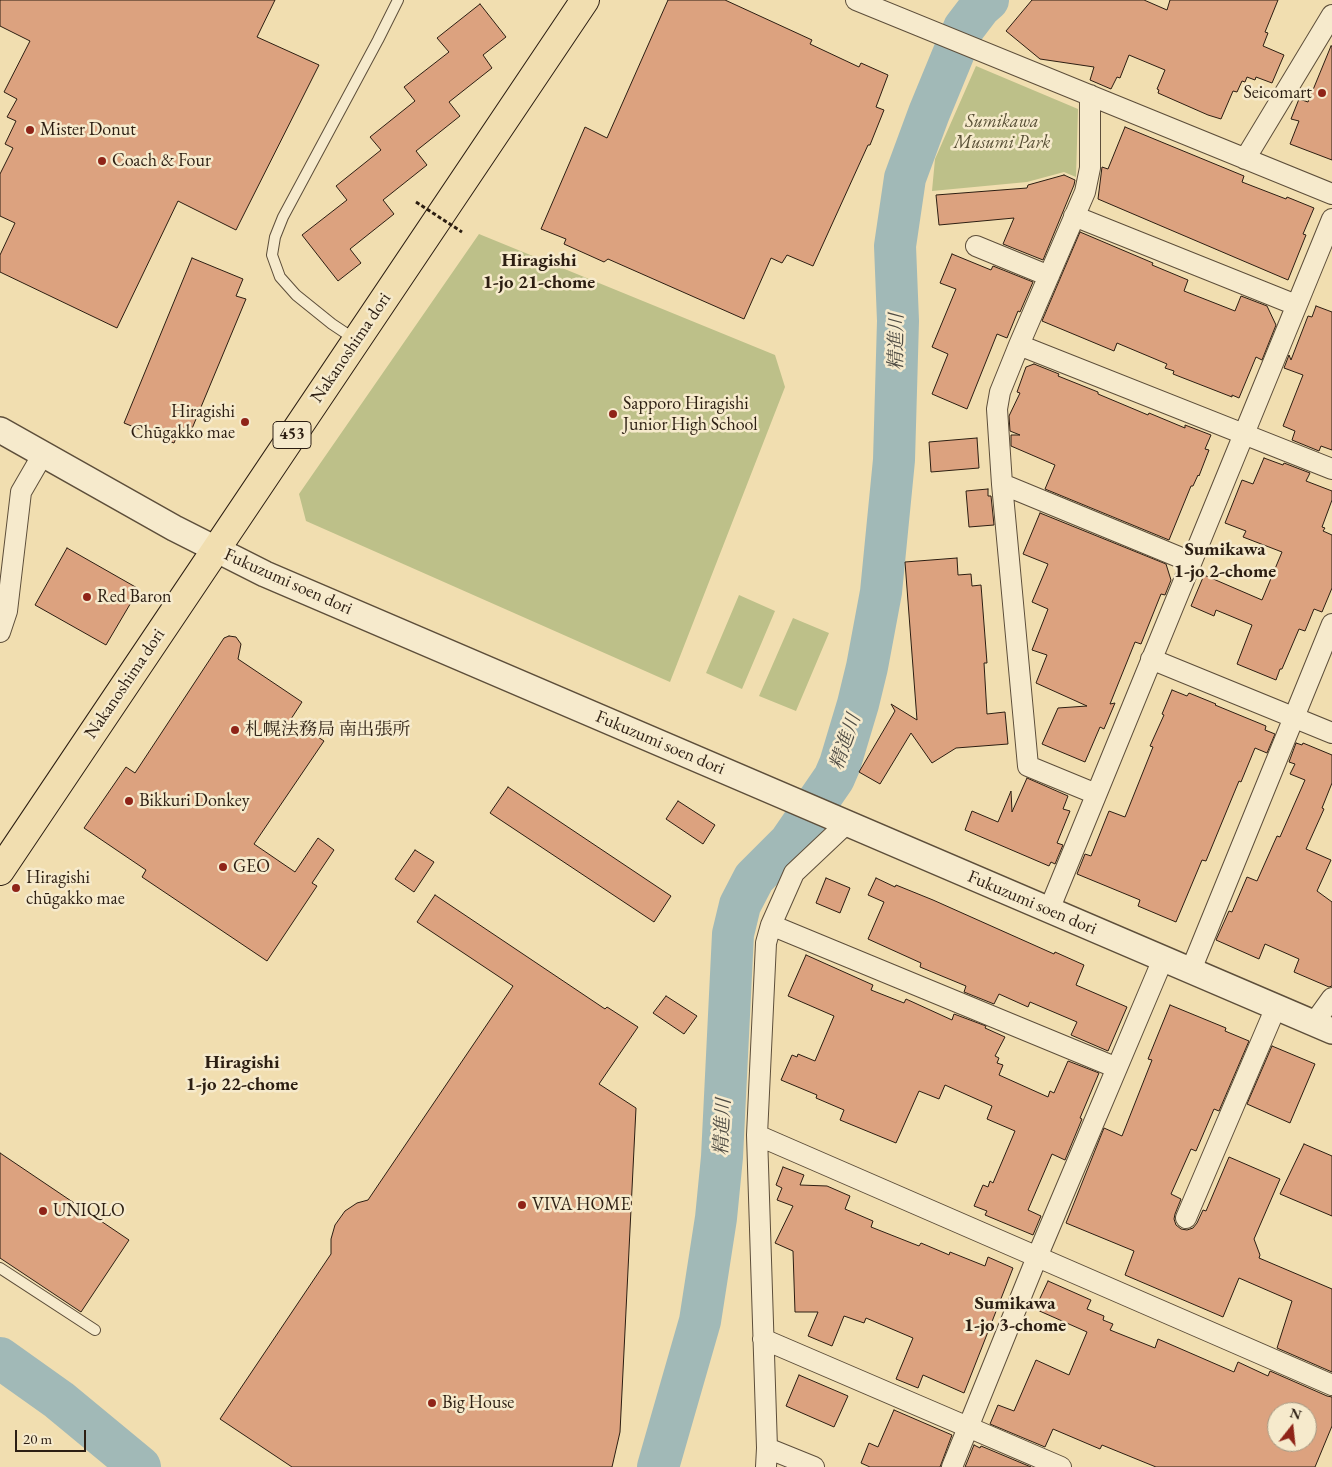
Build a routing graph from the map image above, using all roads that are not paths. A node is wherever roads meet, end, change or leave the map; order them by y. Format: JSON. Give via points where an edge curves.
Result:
{"nodes":[{"id":1,"x":398,"y":0,"type":"edge"},
{"id":2,"x":585,"y":0,"type":"edge"},
{"id":3,"x":856,"y":0,"type":"edge"},
{"id":4,"x":1332,"y":15,"type":"edge"},
{"id":5,"x":1090,"y":95,"type":"junction"},
{"id":6,"x":1245,"y":159,"type":"junction"},
{"id":7,"x":1332,"y":194,"type":"edge"},
{"id":8,"x":1074,"y":216,"type":"junction"},
{"id":9,"x":1332,"y":219,"type":"edge"},
{"id":10,"x":976,"y":246,"type":"dead end"},
{"id":11,"x":1048,"y":276,"type":"junction"},
{"id":12,"x":1296,"y":305,"type":"junction"},
{"id":13,"x":356,"y":341,"type":"junction"},
{"id":14,"x":1019,"y":345,"type":"junction"},
{"id":15,"x":1,"y":430,"type":"edge"},
{"id":16,"x":1244,"y":434,"type":"junction"},
{"id":17,"x":43,"y":454,"type":"junction"},
{"id":18,"x":1332,"y":469,"type":"edge"},
{"id":19,"x":1002,"y":484,"type":"junction"},
{"id":20,"x":216,"y":549,"type":"junction"},
{"id":21,"x":1191,"y":562,"type":"junction"},
{"id":22,"x":1332,"y":624,"type":"edge"},
{"id":23,"x":0,"y":632,"type":"edge"},
{"id":24,"x":1151,"y":659,"type":"junction"},
{"id":25,"x":1294,"y":717,"type":"junction"},
{"id":26,"x":1332,"y":732,"type":"edge"},
{"id":27,"x":1096,"y":794,"type":"junction"},
{"id":28,"x":847,"y":823,"type":"junction"},
{"id":29,"x":0,"y":871,"type":"edge"},
{"id":30,"x":1049,"y":910,"type":"junction"},
{"id":31,"x":771,"y":924,"type":"junction"},
{"id":32,"x":1163,"y":959,"type":"junction"},
{"id":33,"x":1191,"y":970,"type":"junction"},
{"id":34,"x":1332,"y":998,"type":"edge"},
{"id":35,"x":1276,"y":1007,"type":"junction"},
{"id":36,"x":1323,"y":1027,"type":"edge"},
{"id":37,"x":1117,"y":1068,"type":"junction"},
{"id":38,"x":757,"y":1135,"type":"junction"},
{"id":39,"x":1186,"y":1218,"type":"dead end"},
{"id":40,"x":1038,"y":1257,"type":"junction"},
{"id":41,"x":0,"y":1268,"type":"edge"},
{"id":42,"x":96,"y":1330,"type":"dead end"},
{"id":43,"x":763,"y":1339,"type":"junction"},
{"id":44,"x":1332,"y":1384,"type":"edge"},
{"id":45,"x":968,"y":1428,"type":"junction"},
{"id":46,"x":766,"y":1457,"type":"edge"},
{"id":47,"x":814,"y":1467,"type":"edge"},
{"id":48,"x":952,"y":1467,"type":"edge"},
{"id":49,"x":1061,"y":1467,"type":"edge"}],
"edges":[{"from":1,"to":13,"type":"lane","via":[[283,217],[272,255],[280,277],[296,295]]},
{"from":2,"to":13,"type":"highway","name":"Nakanoshima dori","number":"453"},
{"from":3,"to":5,"type":"street"},
{"from":4,"to":6,"type":"street"},
{"from":5,"to":6,"type":"street"},
{"from":5,"to":8,"type":"street","via":[[1090,168],[1085,192]]},
{"from":6,"to":7,"type":"street"},
{"from":8,"to":11,"type":"street"},
{"from":8,"to":12,"type":"street"},
{"from":9,"to":12,"type":"street"},
{"from":10,"to":11,"type":"street"},
{"from":11,"to":14,"type":"street"},
{"from":12,"to":16,"type":"street"},
{"from":13,"to":20,"type":"highway","name":"Nakanoshima dori","number":"453"},
{"from":14,"to":16,"type":"street"},
{"from":14,"to":19,"type":"street","via":[[1000,392],[997,409]]},
{"from":15,"to":17,"type":"street","name":"Fukuzumi soen dori"},
{"from":16,"to":18,"type":"street"},
{"from":16,"to":21,"type":"street"},
{"from":17,"to":20,"type":"street","name":"Fukuzumi soen dori"},
{"from":17,"to":23,"type":"street","via":[[21,492],[7,611]]},
{"from":19,"to":21,"type":"street"},
{"from":19,"to":27,"type":"street","via":[[1028,766]]},
{"from":20,"to":28,"type":"street","name":"Fukuzumi soen dori","via":[[265,574]]},
{"from":20,"to":29,"type":"highway","name":"Nakanoshima dori","number":"453"},
{"from":21,"to":24,"type":"street"},
{"from":22,"to":25,"type":"street"},
{"from":24,"to":25,"type":"street"},
{"from":24,"to":27,"type":"street"},
{"from":25,"to":26,"type":"street"},
{"from":25,"to":33,"type":"street"},
{"from":27,"to":30,"type":"street"},
{"from":28,"to":30,"type":"street","name":"Fukuzumi soen dori"},
{"from":28,"to":31,"type":"street","via":[[794,873]]},
{"from":30,"to":32,"type":"street","name":"Fukuzumi soen dori"},
{"from":31,"to":37,"type":"street"},
{"from":31,"to":38,"type":"street","via":[[766,943]]},
{"from":32,"to":33,"type":"street","name":"Fukuzumi soen dori"},
{"from":32,"to":37,"type":"street"},
{"from":33,"to":35,"type":"street","name":"Fukuzumi soen dori"},
{"from":34,"to":36,"type":"street"},
{"from":35,"to":36,"type":"street","name":"Fukuzumi soen dori"},
{"from":35,"to":39,"type":"street"},
{"from":37,"to":40,"type":"street"},
{"from":38,"to":40,"type":"street"},
{"from":38,"to":43,"type":"street"},
{"from":40,"to":44,"type":"street"},
{"from":40,"to":45,"type":"street"},
{"from":41,"to":42,"type":"lane"},
{"from":43,"to":45,"type":"street"},
{"from":43,"to":46,"type":"street"},
{"from":45,"to":48,"type":"street"},
{"from":45,"to":49,"type":"street"},
{"from":46,"to":47,"type":"street"}]}
